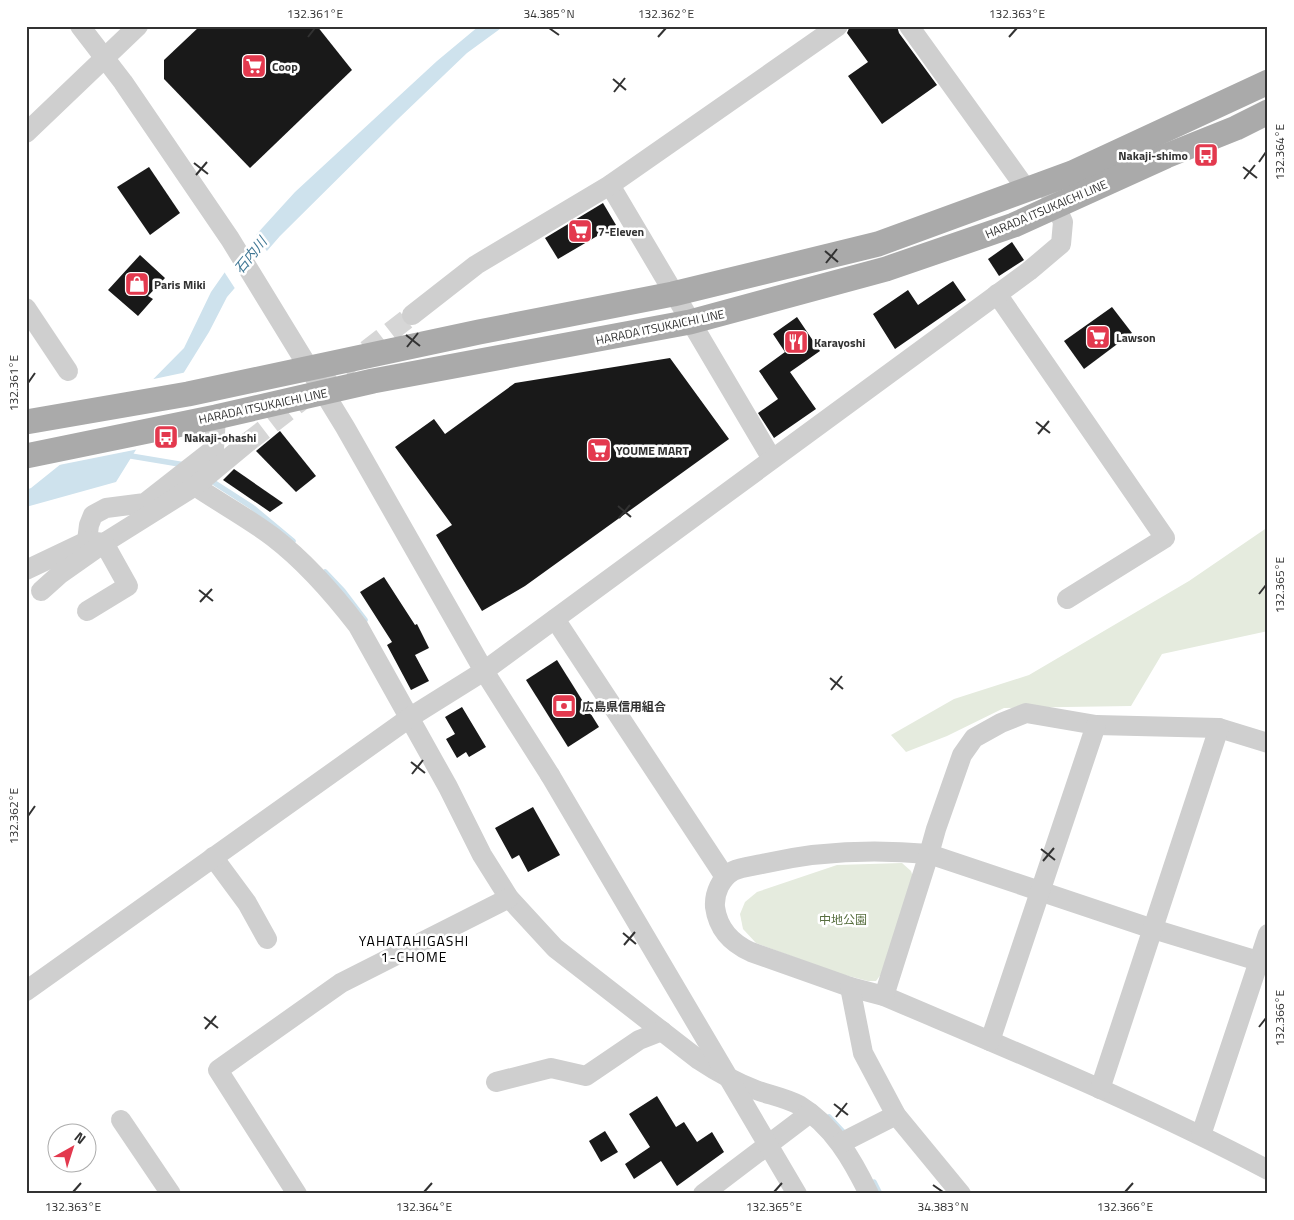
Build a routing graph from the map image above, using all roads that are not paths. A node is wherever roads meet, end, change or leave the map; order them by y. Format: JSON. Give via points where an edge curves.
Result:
{"nodes":[{"id":1,"x":80,"y":26,"type":"edge"},
{"id":2,"x":138,"y":26,"type":"edge"},
{"id":3,"x":838,"y":26,"type":"edge"},
{"id":4,"x":909,"y":26,"type":"edge"},
{"id":5,"x":105,"y":58,"type":"junction"},
{"id":6,"x":1268,"y":82,"type":"edge"},
{"id":7,"x":1268,"y":112,"type":"edge"},
{"id":8,"x":26,"y":133,"type":"edge"},
{"id":9,"x":610,"y":186,"type":"junction"},
{"id":10,"x":1036,"y":187,"type":"junction"},
{"id":11,"x":1056,"y":207,"type":"junction"},
{"id":12,"x":673,"y":294,"type":"junction"},
{"id":13,"x":997,"y":294,"type":"junction"},
{"id":14,"x":26,"y":308,"type":"edge"},
{"id":15,"x":412,"y":315,"type":"tunnel mouth"},
{"id":16,"x":690,"y":322,"type":"junction"},
{"id":17,"x":309,"y":368,"type":"junction"},
{"id":18,"x":68,"y":371,"type":"dead end"},
{"id":19,"x":324,"y":393,"type":"junction"},
{"id":20,"x":216,"y":417,"type":"junction"},
{"id":21,"x":35,"y":420,"type":"edge"},
{"id":22,"x":248,"y":442,"type":"tunnel mouth"},
{"id":23,"x":26,"y":456,"type":"edge"},
{"id":24,"x":772,"y":459,"type":"junction"},
{"id":25,"x":197,"y":475,"type":"junction"},
{"id":26,"x":95,"y":542,"type":"junction"},
{"id":27,"x":26,"y":570,"type":"edge"},
{"id":28,"x":41,"y":590,"type":"dead end"},
{"id":29,"x":1067,"y":599,"type":"dead end"},
{"id":30,"x":87,"y":610,"type":"dead end"},
{"id":31,"x":555,"y":619,"type":"junction"},
{"id":32,"x":484,"y":671,"type":"junction"},
{"id":33,"x":414,"y":715,"type":"junction"},
{"id":34,"x":1096,"y":725,"type":"junction"},
{"id":35,"x":1219,"y":728,"type":"junction"},
{"id":36,"x":1268,"y":743,"type":"edge"},
{"id":37,"x":929,"y":854,"type":"junction"},
{"id":38,"x":213,"y":857,"type":"junction"},
{"id":39,"x":725,"y":877,"type":"junction"},
{"id":40,"x":1040,"y":891,"type":"junction"},
{"id":41,"x":509,"y":898,"type":"junction"},
{"id":42,"x":1153,"y":929,"type":"junction"},
{"id":43,"x":1268,"y":934,"type":"edge"},
{"id":44,"x":267,"y":939,"type":"dead end"},
{"id":45,"x":1263,"y":963,"type":"edge"},
{"id":46,"x":850,"y":987,"type":"junction"},
{"id":47,"x":26,"y":991,"type":"edge"},
{"id":48,"x":884,"y":996,"type":"junction"},
{"id":49,"x":662,"y":1031,"type":"junction"},
{"id":50,"x":990,"y":1041,"type":"junction"},
{"id":51,"x":496,"y":1082,"type":"dead end"},
{"id":52,"x":1100,"y":1088,"type":"junction"},
{"id":53,"x":810,"y":1113,"type":"junction"},
{"id":54,"x":896,"y":1115,"type":"junction"},
{"id":55,"x":121,"y":1120,"type":"dead end"},
{"id":56,"x":1201,"y":1135,"type":"junction"},
{"id":57,"x":848,"y":1140,"type":"junction"},
{"id":58,"x":1268,"y":1170,"type":"edge"},
{"id":59,"x":164,"y":1191,"type":"edge"},
{"id":60,"x":297,"y":1194,"type":"edge"},
{"id":61,"x":702,"y":1194,"type":"edge"},
{"id":62,"x":797,"y":1194,"type":"edge"},
{"id":63,"x":869,"y":1194,"type":"edge"},
{"id":64,"x":961,"y":1194,"type":"edge"}],
"edges":[{"from":1,"to":5,"type":"street"},
{"from":2,"to":5,"type":"street"},
{"from":3,"to":9,"type":"street"},
{"from":4,"to":10,"type":"street"},
{"from":5,"to":8,"type":"street"},
{"from":5,"to":17,"type":"street","via":[[230,238]]},
{"from":6,"to":10,"type":"main road","name":"HARADA ITSUKAICHI LINE"},
{"from":7,"to":11,"type":"main road","name":"HARADA ITSUKAICHI LINE"},
{"from":9,"to":12,"type":"street"},
{"from":9,"to":15,"type":"street","via":[[476,265]]},
{"from":10,"to":11,"type":"street"},
{"from":10,"to":12,"type":"main road","name":"HARADA ITSUKAICHI LINE","via":[[878,244]]},
{"from":11,"to":13,"type":"street","via":[[1063,222],[1061,244]]},
{"from":11,"to":16,"type":"main road","name":"HARADA ITSUKAICHI LINE","via":[[1014,225],[886,269]]},
{"from":12,"to":16,"type":"street"},
{"from":12,"to":17,"type":"main road","name":"HARADA ITSUKAICHI LINE"},
{"from":13,"to":24,"type":"street"},
{"from":13,"to":29,"type":"street","via":[[1165,538]]},
{"from":14,"to":18,"type":"street"},
{"from":16,"to":19,"type":"main road","name":"HARADA ITSUKAICHI LINE"},
{"from":16,"to":24,"type":"street"},
{"from":17,"to":19,"type":"street"},
{"from":17,"to":21,"type":"main road","name":"HARADA ITSUKAICHI LINE","via":[[188,394]]},
{"from":19,"to":20,"type":"main road","name":"HARADA ITSUKAICHI LINE"},
{"from":19,"to":32,"type":"street"},
{"from":20,"to":23,"type":"main road","name":"HARADA ITSUKAICHI LINE"},
{"from":20,"to":25,"type":"street","via":[[214,449]]},
{"from":22,"to":25,"type":"street"},
{"from":24,"to":31,"type":"street"},
{"from":25,"to":26,"type":"street"},
{"from":25,"to":26,"type":"street","via":[[145,503],[106,508],[94,515],[89,525]]},
{"from":25,"to":33,"type":"street","via":[[273,537],[342,605]]},
{"from":26,"to":27,"type":"street"},
{"from":26,"to":28,"type":"street"},
{"from":26,"to":30,"type":"street","via":[[128,586]]},
{"from":31,"to":32,"type":"street"},
{"from":31,"to":39,"type":"street"},
{"from":32,"to":33,"type":"street"},
{"from":32,"to":62,"type":"street","bridge":true,"via":[[550,774]]},
{"from":33,"to":38,"type":"street"},
{"from":33,"to":41,"type":"street","via":[[482,855]]},
{"from":34,"to":35,"type":"street"},
{"from":34,"to":37,"type":"street","via":[[1026,713],[974,738],[962,754]]},
{"from":34,"to":40,"type":"street"},
{"from":35,"to":36,"type":"street"},
{"from":35,"to":42,"type":"street"},
{"from":37,"to":39,"type":"street","via":[[895,851],[818,854],[748,867]]},
{"from":37,"to":40,"type":"street"},
{"from":37,"to":48,"type":"street"},
{"from":38,"to":44,"type":"street","via":[[247,903]]},
{"from":38,"to":47,"type":"street"},
{"from":39,"to":46,"type":"street","via":[[716,891],[715,905],[718,922],[737,945]]},
{"from":40,"to":42,"type":"street"},
{"from":40,"to":50,"type":"street"},
{"from":41,"to":49,"type":"street","via":[[555,948]]},
{"from":41,"to":60,"type":"street","via":[[341,983],[218,1070]]},
{"from":42,"to":45,"type":"street"},
{"from":42,"to":52,"type":"street"},
{"from":43,"to":45,"type":"street"},
{"from":45,"to":56,"type":"street"},
{"from":46,"to":48,"type":"street"},
{"from":46,"to":54,"type":"street","via":[[863,1053]]},
{"from":48,"to":50,"type":"street"},
{"from":49,"to":51,"type":"street","via":[[639,1040],[586,1076],[551,1068]]},
{"from":49,"to":53,"type":"street","via":[[723,1076],[787,1100]]},
{"from":50,"to":52,"type":"street"},
{"from":52,"to":56,"type":"street"},
{"from":53,"to":57,"type":"street"},
{"from":53,"to":61,"type":"street"},
{"from":54,"to":57,"type":"street"},
{"from":54,"to":64,"type":"street"},
{"from":55,"to":59,"type":"street"},
{"from":56,"to":58,"type":"street"},
{"from":57,"to":63,"type":"street","via":[[854,1164]]}]}
